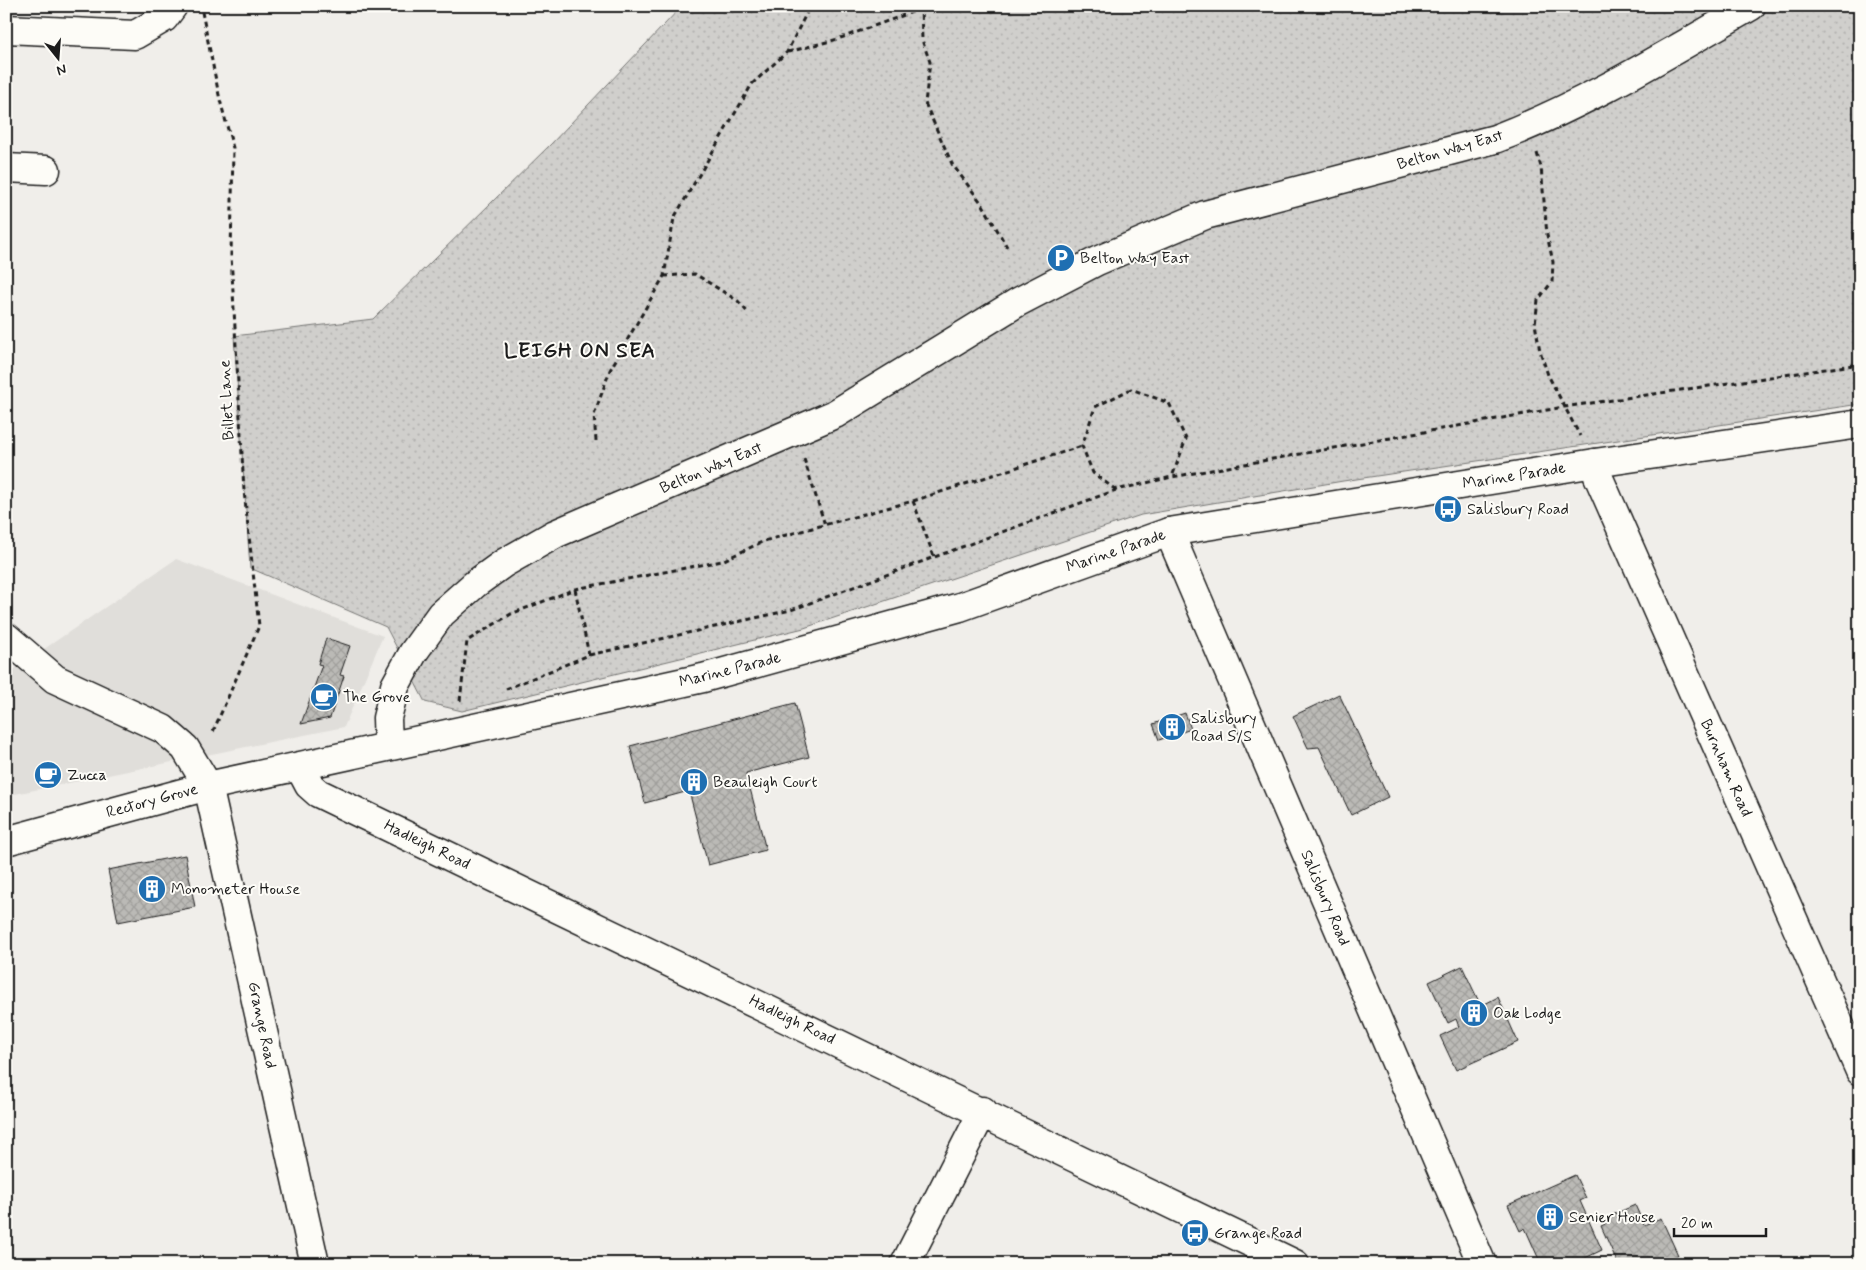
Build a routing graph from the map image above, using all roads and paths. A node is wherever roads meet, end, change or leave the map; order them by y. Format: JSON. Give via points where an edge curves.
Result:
{"nodes":[{"id":1,"x":172,"y":6,"type":"edge"},
{"id":2,"x":202,"y":6,"type":"edge"},
{"id":3,"x":810,"y":6,"type":"edge"},
{"id":4,"x":929,"y":6,"type":"edge"},
{"id":5,"x":1751,"y":6,"type":"edge"},
{"id":6,"x":921,"y":8,"type":"edge"},
{"id":7,"x":6,"y":29,"type":"edge"},
{"id":8,"x":787,"y":52,"type":"junction"},
{"id":9,"x":1541,"y":167,"type":"dead end"},
{"id":10,"x":6,"y":168,"type":"edge"},
{"id":11,"x":46,"y":170,"type":"dead end"},
{"id":12,"x":1008,"y":247,"type":"dead end"},
{"id":13,"x":664,"y":276,"type":"junction"},
{"id":14,"x":749,"y":314,"type":"dead end"},
{"id":15,"x":1860,"y":424,"type":"edge"},
{"id":16,"x":795,"y":432,"type":"junction"},
{"id":17,"x":596,"y":441,"type":"dead end"},
{"id":18,"x":1082,"y":446,"type":"junction"},
{"id":19,"x":1595,"y":464,"type":"junction"},
{"id":20,"x":1172,"y":477,"type":"dead end"},
{"id":21,"x":1116,"y":490,"type":"dead end"},
{"id":22,"x":913,"y":501,"type":"junction"},
{"id":23,"x":825,"y":525,"type":"junction"},
{"id":24,"x":1168,"y":532,"type":"junction"},
{"id":25,"x":935,"y":559,"type":"dead end"},
{"id":26,"x":575,"y":589,"type":"junction"},
{"id":27,"x":6,"y":637,"type":"edge"},
{"id":28,"x":589,"y":655,"type":"dead end"},
{"id":29,"x":460,"y":707,"type":"dead end"},
{"id":30,"x":212,"y":740,"type":"dead end"},
{"id":31,"x":388,"y":746,"type":"junction"},
{"id":32,"x":299,"y":766,"type":"junction"},
{"id":33,"x":208,"y":786,"type":"junction"},
{"id":34,"x":6,"y":841,"type":"edge"},
{"id":35,"x":1860,"y":1071,"type":"edge"},
{"id":36,"x":983,"y":1112,"type":"junction"},
{"id":37,"x":315,"y":1264,"type":"edge"},
{"id":38,"x":905,"y":1264,"type":"edge"},
{"id":39,"x":1295,"y":1264,"type":"edge"},
{"id":40,"x":1482,"y":1264,"type":"edge"}],
"edges":[{"from":1,"to":7,"type":"street","via":[[164,18],[136,34]]},
{"from":2,"to":30,"type":"path","name":"Billet Lane","via":[[233,148],[230,255],[244,491],[259,626],[212,731]]},
{"from":3,"to":8,"type":"path"},
{"from":4,"to":6,"type":"path"},
{"from":5,"to":16,"type":"street","name":"Belton Way East","via":[[1602,92],[1530,126],[1495,139],[1205,216],[1096,260],[1018,302],[835,414]]},
{"from":6,"to":8,"type":"path","via":[[838,39]]},
{"from":6,"to":12,"type":"path","via":[[922,40],[930,62],[925,103],[952,164],[983,205]]},
{"from":8,"to":13,"type":"path","via":[[752,84],[674,218]]},
{"from":9,"to":19,"type":"path","via":[[1546,235],[1553,262],[1552,282],[1538,300],[1535,324],[1548,375]]},
{"from":10,"to":11,"type":"street"},
{"from":13,"to":14,"type":"path","via":[[695,274],[738,301]]},
{"from":13,"to":17,"type":"path","via":[[610,370],[594,415]]},
{"from":15,"to":19,"type":"street","name":"Marine Parade"},
{"from":16,"to":23,"type":"path"},
{"from":16,"to":31,"type":"street","name":"Belton Way East","via":[[555,534],[475,584],[441,614],[413,653],[395,686],[387,718]]},
{"from":18,"to":20,"type":"path","via":[[1095,407],[1131,389],[1169,403],[1183,432],[1186,439]]},
{"from":18,"to":21,"type":"path","via":[[1093,473]]},
{"from":18,"to":22,"type":"path"},
{"from":19,"to":24,"type":"street","name":"Marine Parade"},
{"from":19,"to":35,"type":"street","name":"Burnham Road"},
{"from":22,"to":23,"type":"path"},
{"from":22,"to":25,"type":"path"},
{"from":23,"to":26,"type":"path","via":[[764,541],[722,560]]},
{"from":24,"to":31,"type":"street","name":"Marine Parade","via":[[960,607],[831,644],[703,678]]},
{"from":24,"to":40,"type":"street","name":"Salisbury Road"},
{"from":26,"to":28,"type":"path"},
{"from":26,"to":29,"type":"path","via":[[511,614],[467,641]]},
{"from":27,"to":33,"type":"street","via":[[56,679],[163,729],[185,748]]},
{"from":31,"to":32,"type":"street","name":"Marine Parade"},
{"from":32,"to":33,"type":"street","name":"Rectory Grove"},
{"from":32,"to":36,"type":"street","name":"Hadleigh Road","via":[[309,785],[318,793]]},
{"from":33,"to":34,"type":"street","name":"Rectory Grove"},
{"from":33,"to":37,"type":"street","name":"Grange Road"},
{"from":36,"to":38,"type":"street"},
{"from":36,"to":39,"type":"street","name":"Hadleigh Road"}]}
